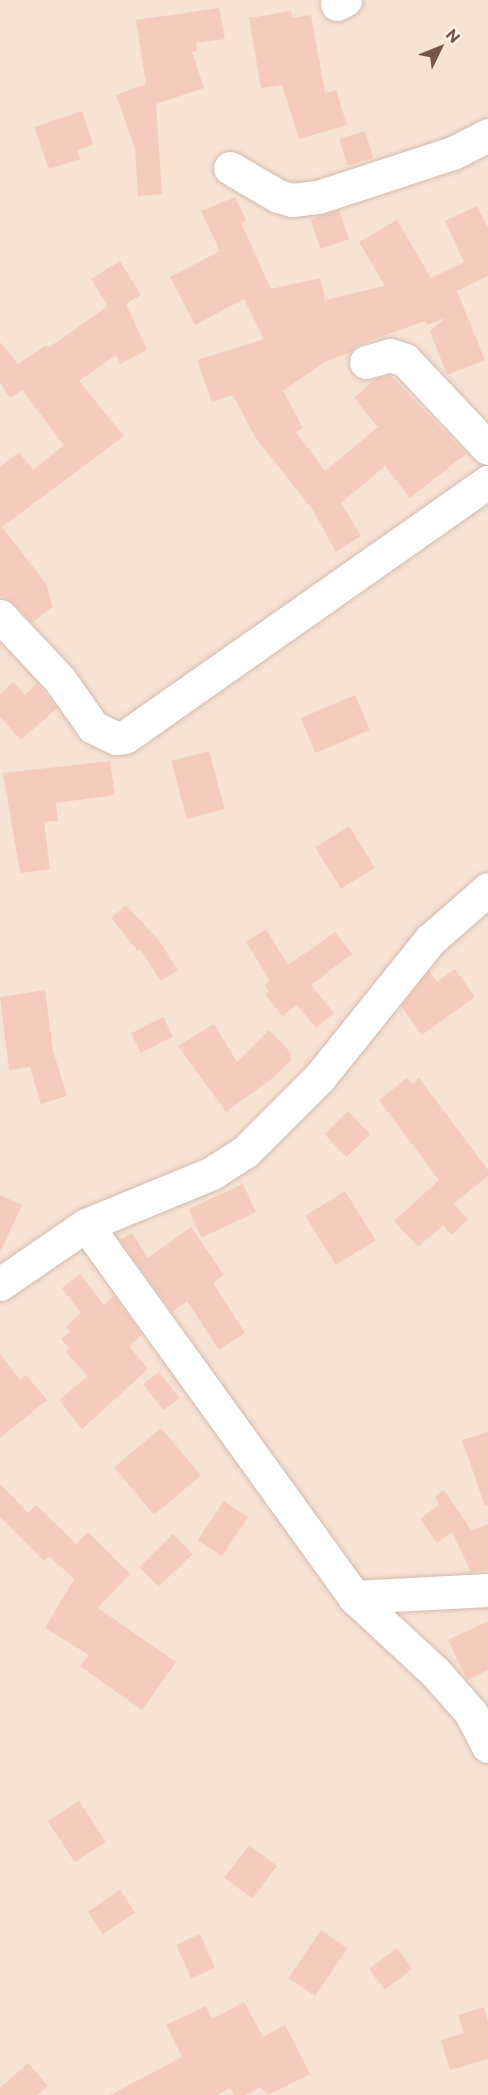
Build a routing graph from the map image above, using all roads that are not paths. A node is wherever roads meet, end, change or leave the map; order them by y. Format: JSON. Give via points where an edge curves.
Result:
{"nodes":[{"id":1,"x":488,"y":135,"type":"edge"},
{"id":2,"x":230,"y":168,"type":"dead end"},
{"id":3,"x":366,"y":362,"type":"dead end"},
{"id":4,"x":488,"y":448,"type":"edge"},
{"id":5,"x":488,"y":482,"type":"edge"},
{"id":6,"x":0,"y":616,"type":"edge"},
{"id":7,"x":488,"y":889,"type":"edge"},
{"id":8,"x":86,"y":1225,"type":"junction"},
{"id":9,"x":0,"y":1284,"type":"edge"},
{"id":10,"x":488,"y":1590,"type":"edge"},
{"id":11,"x":354,"y":1597,"type":"junction"},
{"id":12,"x":488,"y":1746,"type":"edge"}],
"edges":[{"from":1,"to":2,"type":"street","via":[[453,153],[318,197],[292,200],[278,196]]},
{"from":3,"to":4,"type":"street","via":[[390,355],[405,360]]},
{"from":5,"to":6,"type":"street","via":[[125,737],[116,738],[93,727],[60,680]]},
{"from":7,"to":8,"type":"street","via":[[430,940],[319,1078],[246,1151],[212,1173]]},
{"from":8,"to":9,"type":"street"},
{"from":8,"to":11,"type":"street"},
{"from":10,"to":11,"type":"street"},
{"from":11,"to":12,"type":"street","via":[[436,1673],[471,1713]]}]}
